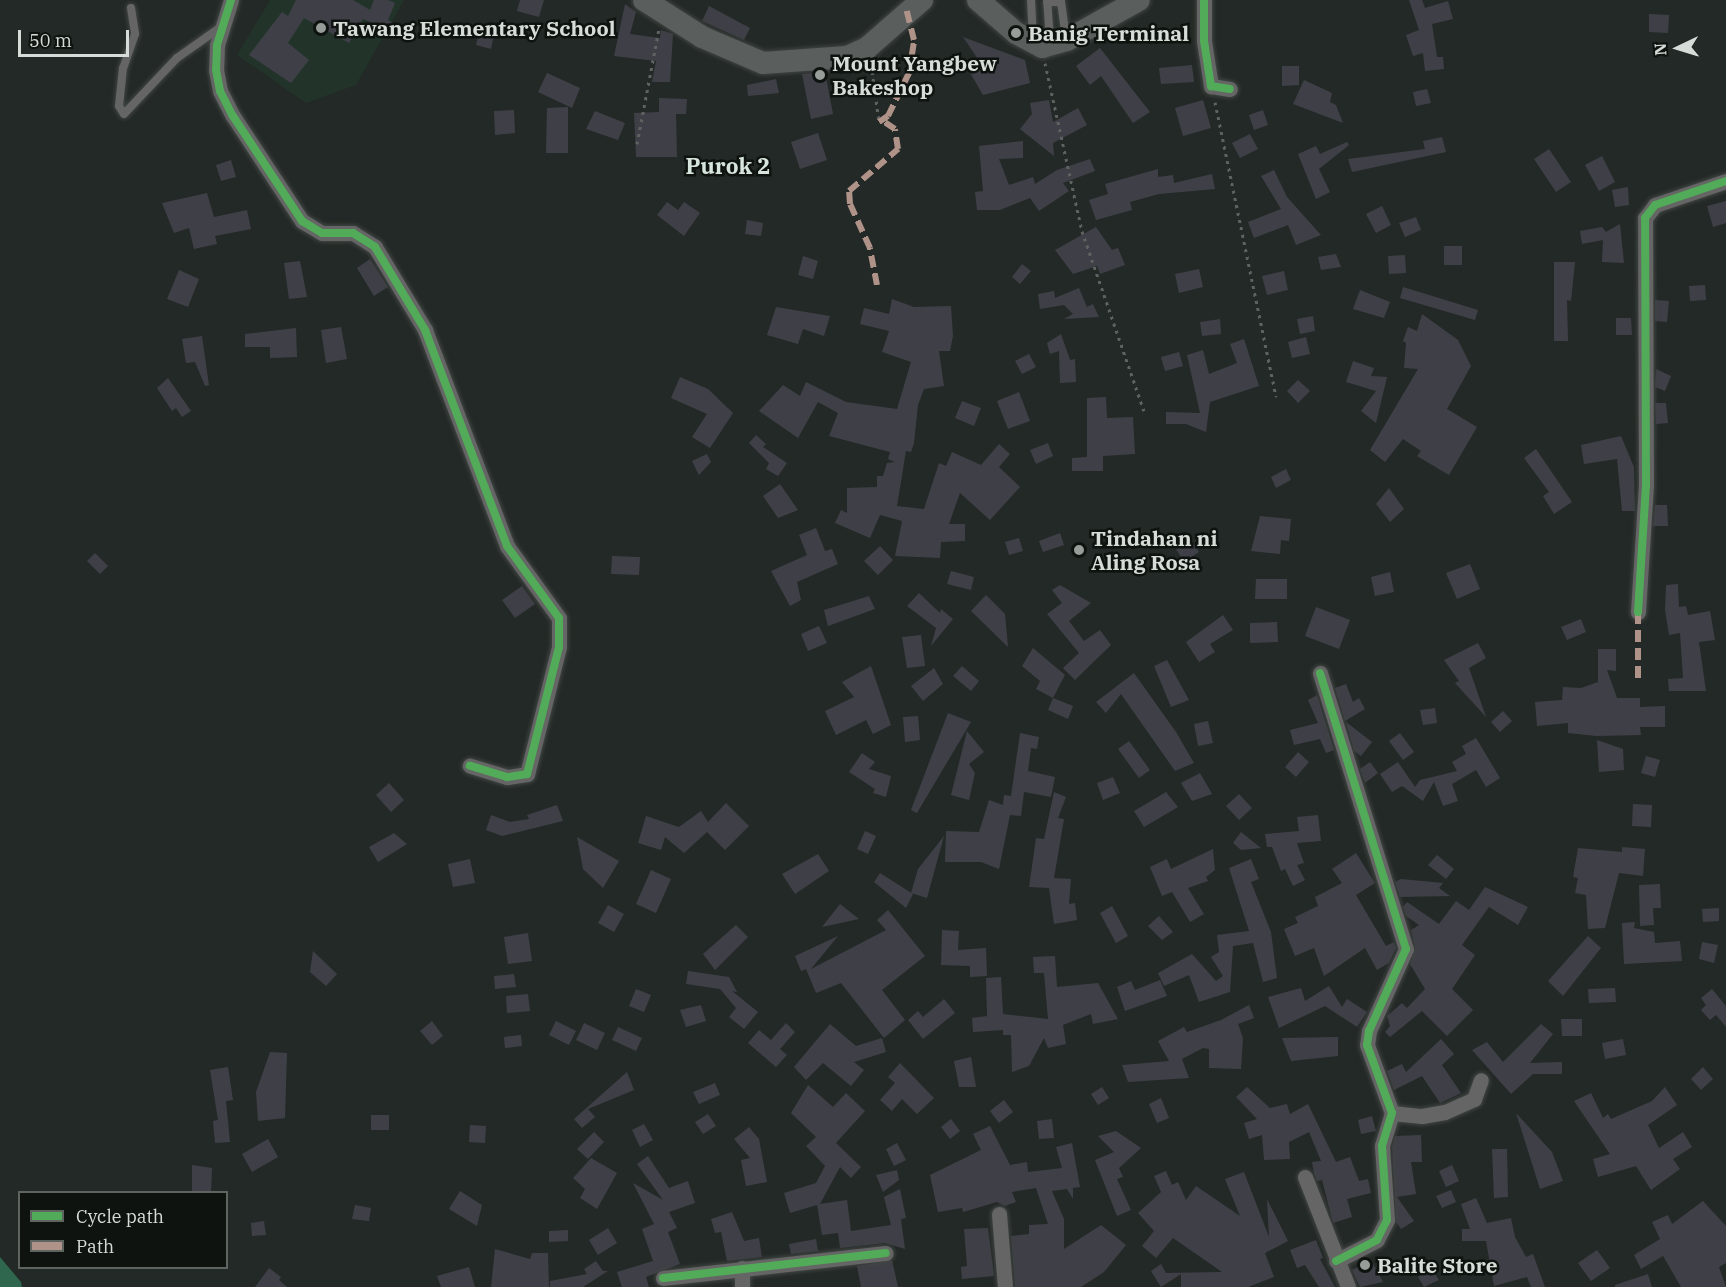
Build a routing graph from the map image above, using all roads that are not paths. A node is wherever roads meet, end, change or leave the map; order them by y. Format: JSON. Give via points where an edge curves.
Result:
{"nodes":[{"id":1,"x":231,"y":0,"type":"edge"},
{"id":2,"x":644,"y":0,"type":"edge"},
{"id":3,"x":922,"y":0,"type":"edge"},
{"id":4,"x":978,"y":0,"type":"edge"},
{"id":5,"x":1031,"y":0,"type":"edge"},
{"id":6,"x":1139,"y":0,"type":"edge"},
{"id":7,"x":1204,"y":0,"type":"edge"},
{"id":8,"x":131,"y":8,"type":"dead end"},
{"id":9,"x":222,"y":26,"type":"junction"},
{"id":10,"x":1048,"y":43,"type":"junction"},
{"id":11,"x":1230,"y":89,"type":"dead end"},
{"id":12,"x":1726,"y":181,"type":"edge"},
{"id":13,"x":1638,"y":612,"type":"dead end"},
{"id":14,"x":1320,"y":674,"type":"dead end"},
{"id":15,"x":470,"y":766,"type":"dead end"},
{"id":16,"x":1481,"y":1080,"type":"dead end"},
{"id":17,"x":1392,"y":1113,"type":"junction"},
{"id":18,"x":1305,"y":1177,"type":"dead end"},
{"id":19,"x":999,"y":1214,"type":"dead end"},
{"id":20,"x":886,"y":1253,"type":"dead end"},
{"id":21,"x":1336,"y":1261,"type":"junction"},
{"id":22,"x":742,"y":1268,"type":"junction"},
{"id":23,"x":663,"y":1278,"type":"dead end"},
{"id":24,"x":741,"y":1287,"type":"edge"},
{"id":25,"x":1005,"y":1287,"type":"edge"},
{"id":26,"x":1348,"y":1287,"type":"edge"}],
"edges":[{"from":1,"to":9,"type":"street"},
{"from":2,"to":3,"type":"main road","via":[[662,16],[763,63],[847,57],[867,48]]},
{"from":4,"to":10,"type":"main road"},
{"from":5,"to":10,"type":"lane"},
{"from":6,"to":10,"type":"main road"},
{"from":7,"to":11,"type":"street","via":[[1204,41],[1211,86]]},
{"from":8,"to":9,"type":"lane","via":[[135,34],[123,68],[119,106],[124,114],[177,58]]},
{"from":9,"to":15,"type":"street","via":[[216,70],[219,91],[233,116],[302,221],[322,233],[353,232],[375,247],[425,330],[507,546],[559,618],[559,647],[527,774],[507,777]]},
{"from":10,"to":10,"type":"lane","via":[[1061,2],[1047,2]]},
{"from":12,"to":13,"type":"street","via":[[1655,205],[1645,218],[1646,486]]},
{"from":14,"to":17,"type":"street","via":[[1404,939],[1405,958],[1369,1031],[1367,1045]]},
{"from":16,"to":17,"type":"street","via":[[1474,1099],[1445,1112],[1422,1116]]},
{"from":17,"to":21,"type":"street","via":[[1382,1146],[1384,1231],[1377,1240]]},
{"from":18,"to":21,"type":"street"},
{"from":19,"to":25,"type":"street"},
{"from":20,"to":22,"type":"street"},
{"from":21,"to":26,"type":"street"},
{"from":22,"to":23,"type":"street"},
{"from":22,"to":24,"type":"street"}]}
